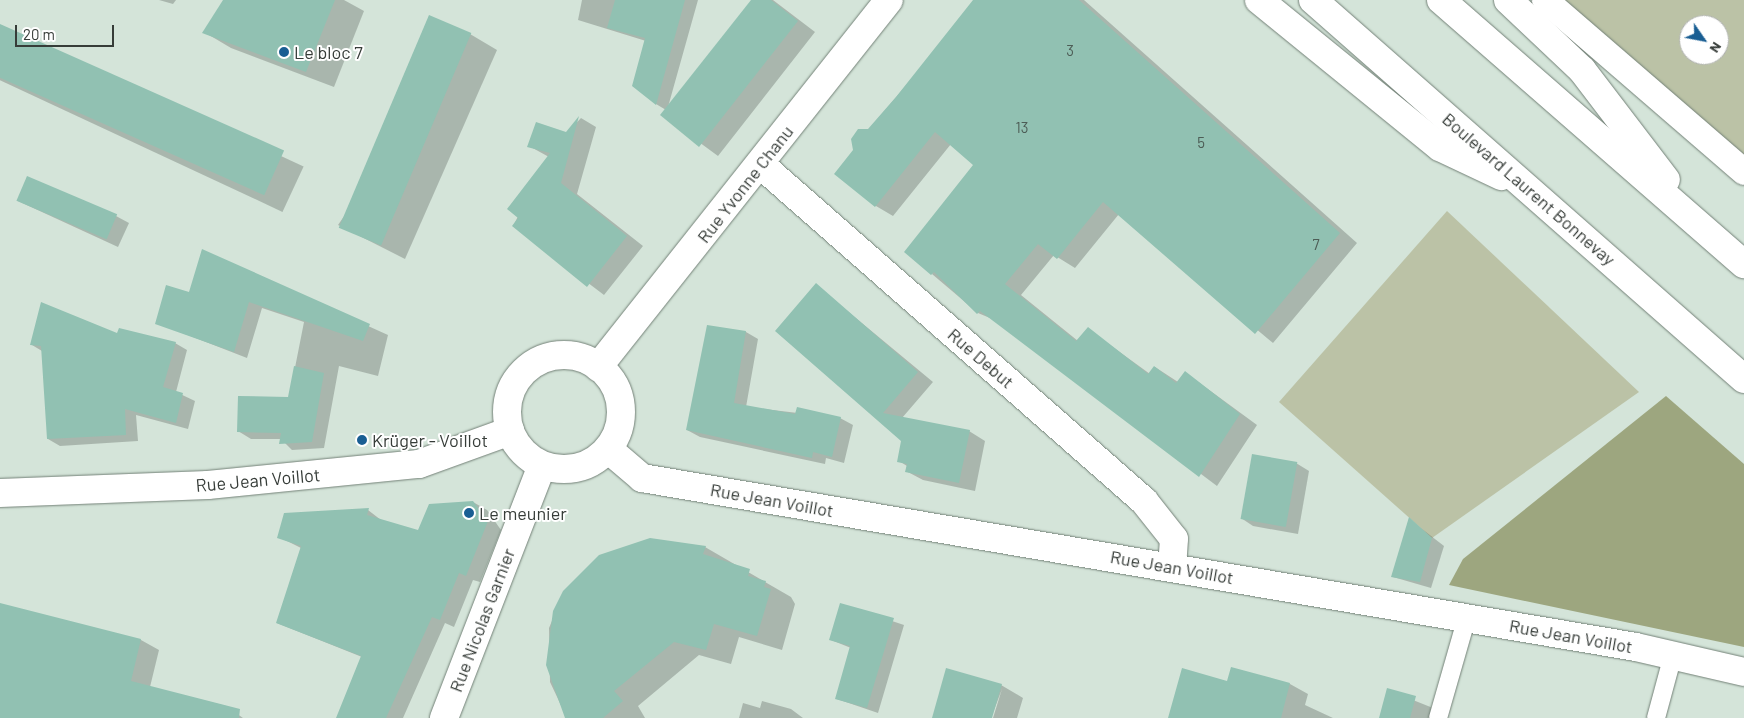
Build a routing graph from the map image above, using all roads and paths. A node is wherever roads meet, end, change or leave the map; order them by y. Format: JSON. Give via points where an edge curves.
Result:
{"nodes":[{"id":1,"x":889,"y":0,"type":"edge"},
{"id":2,"x":1258,"y":0,"type":"edge"},
{"id":3,"x":1313,"y":0,"type":"edge"},
{"id":4,"x":1441,"y":0,"type":"edge"},
{"id":5,"x":1508,"y":0,"type":"edge"},
{"id":6,"x":1545,"y":0,"type":"edge"},
{"id":7,"x":760,"y":164,"type":"junction"},
{"id":8,"x":1744,"y":172,"type":"edge"},
{"id":9,"x":1530,"y":190,"type":"junction"},
{"id":10,"x":1704,"y":228,"type":"junction"},
{"id":11,"x":1744,"y":264,"type":"edge"},
{"id":12,"x":598,"y":367,"type":"junction"},
{"id":13,"x":1744,"y":379,"type":"edge"},
{"id":14,"x":510,"y":432,"type":"junction"},
{"id":15,"x":608,"y":449,"type":"junction"},
{"id":16,"x":542,"y":465,"type":"junction"},
{"id":17,"x":0,"y":493,"type":"edge"},
{"id":18,"x":1172,"y":567,"type":"junction"},
{"id":19,"x":1467,"y":618,"type":"junction"},
{"id":20,"x":1673,"y":655,"type":"junction"},
{"id":21,"x":1744,"y":672,"type":"edge"},
{"id":22,"x":444,"y":718,"type":"edge"},
{"id":23,"x":1438,"y":718,"type":"edge"},
{"id":24,"x":1656,"y":718,"type":"edge"}],
"edges":[{"from":1,"to":7,"type":"main road","name":"Rue Yvonne Chanu"},
{"from":2,"to":9,"type":"main road","via":[[1440,147]]},
{"from":3,"to":9,"type":"main road","name":"Boulevard Laurent Bonnevay"},
{"from":4,"to":10,"type":"main road"},
{"from":5,"to":10,"type":"main road","via":[[1582,70]]},
{"from":6,"to":8,"type":"street"},
{"from":7,"to":12,"type":"main road","name":"Rue Yvonne Chanu"},
{"from":7,"to":18,"type":"main road","name":"Rue Debut","via":[[1144,501],[1174,540]]},
{"from":9,"to":13,"type":"main road","name":"Boulevard Laurent Bonnevay"},
{"from":10,"to":11,"type":"main road"},
{"from":12,"to":14,"type":"main road","via":[[567,356],[535,364],[520,376],[511,394],[507,412]]},
{"from":12,"to":15,"type":"main road","via":[[619,396],[619,424]]},
{"from":14,"to":16,"type":"main road","via":[[529,457]]},
{"from":14,"to":17,"type":"main road","name":"Rue Jean Voillot","via":[[419,464],[208,485]]},
{"from":15,"to":16,"type":"main road","via":[[578,468]]},
{"from":15,"to":18,"type":"main road","name":"Rue Jean Voillot","via":[[642,478]]},
{"from":16,"to":22,"type":"main road","name":"Rue Nicolas Garnier"},
{"from":18,"to":19,"type":"main road","name":"Rue Jean Voillot"},
{"from":19,"to":20,"type":"main road","name":"Rue Jean Voillot"},
{"from":19,"to":23,"type":"lane"},
{"from":20,"to":21,"type":"main road","name":"Rue Jean Voillot"},
{"from":20,"to":24,"type":"lane"}]}
